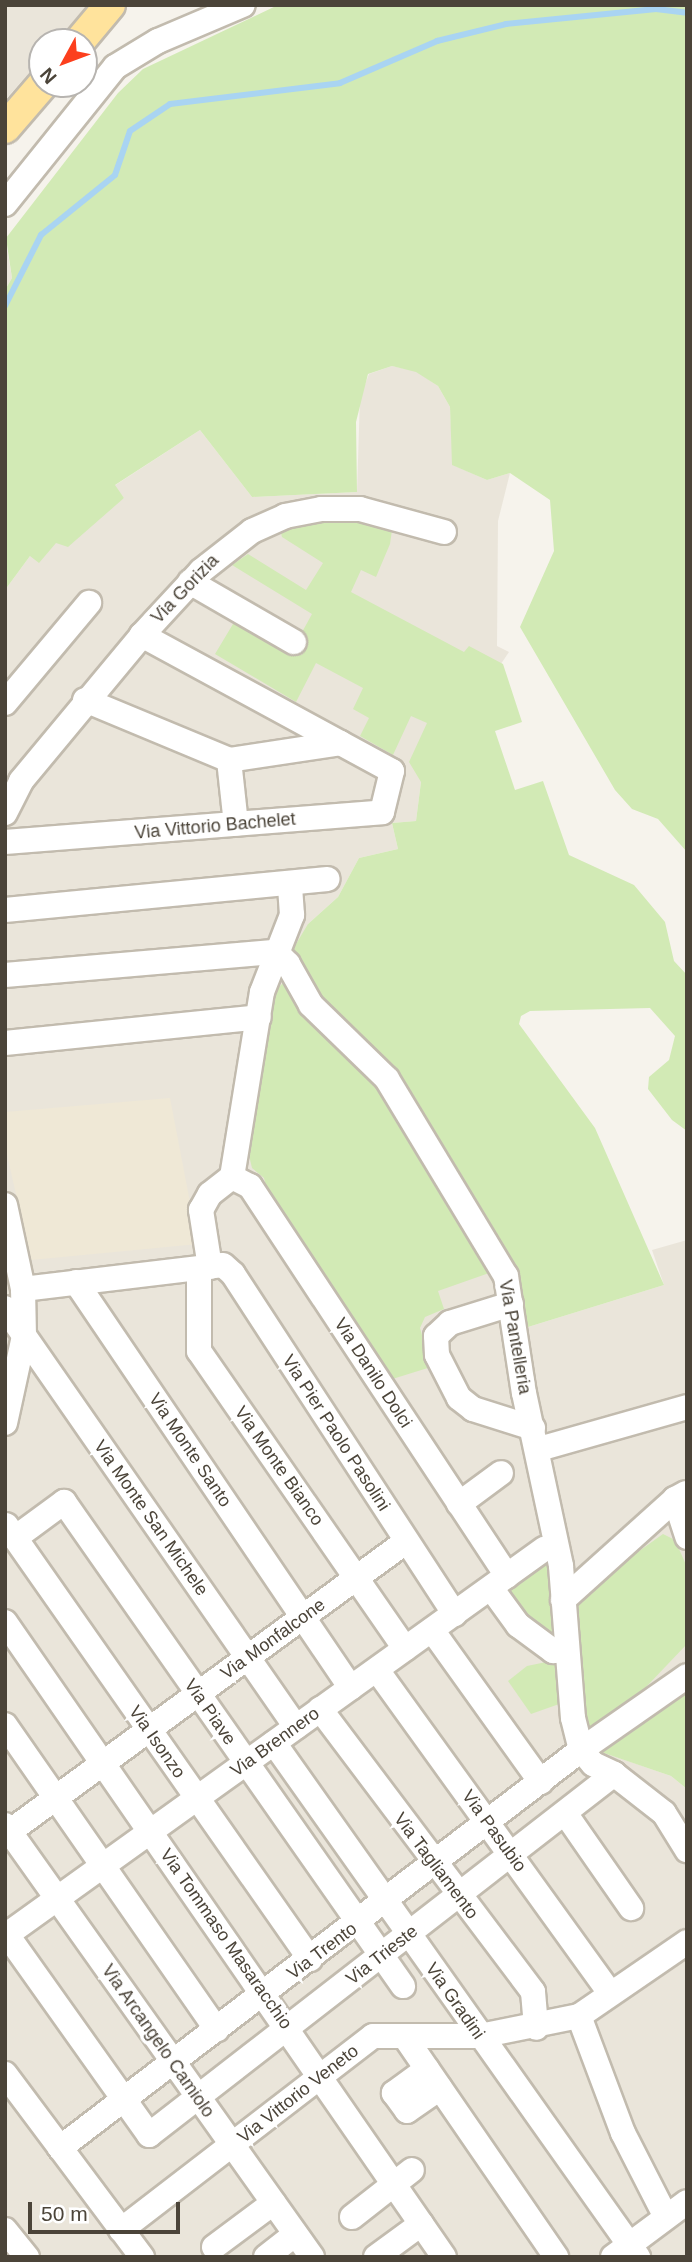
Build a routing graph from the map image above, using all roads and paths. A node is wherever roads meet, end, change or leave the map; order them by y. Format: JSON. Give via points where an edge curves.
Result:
{"nodes":[{"id":1,"x":110,"y":5,"type":"edge"},
{"id":2,"x":243,"y":5,"type":"edge"},
{"id":3,"x":91,"y":28,"type":"edge"},
{"id":4,"x":31,"y":98,"type":"edge"},
{"id":5,"x":5,"y":128,"type":"edge"},
{"id":6,"x":5,"y":204,"type":"edge"},
{"id":7,"x":444,"y":532,"type":"dead end"},
{"id":8,"x":190,"y":582,"type":"junction"},
{"id":9,"x":89,"y":603,"type":"dead end"},
{"id":10,"x":142,"y":635,"type":"junction"},
{"id":11,"x":294,"y":642,"type":"dead end"},
{"id":12,"x":85,"y":700,"type":"junction"},
{"id":13,"x":5,"y":703,"type":"edge"},
{"id":14,"x":341,"y":743,"type":"junction"},
{"id":15,"x":229,"y":760,"type":"junction"},
{"id":16,"x":5,"y":813,"type":"edge"},
{"id":17,"x":236,"y":824,"type":"junction"},
{"id":18,"x":5,"y":842,"type":"edge"},
{"id":19,"x":328,"y":879,"type":"dead end"},
{"id":20,"x":290,"y":883,"type":"junction"},
{"id":21,"x":5,"y":910,"type":"edge"},
{"id":22,"x":276,"y":953,"type":"junction"},
{"id":23,"x":5,"y":975,"type":"edge"},
{"id":24,"x":259,"y":1017,"type":"junction"},
{"id":25,"x":5,"y":1043,"type":"edge"},
{"id":26,"x":232,"y":1177,"type":"junction"},
{"id":27,"x":5,"y":1205,"type":"edge"},
{"id":28,"x":205,"y":1268,"type":"junction"},
{"id":29,"x":76,"y":1282,"type":"junction"},
{"id":30,"x":23,"y":1289,"type":"junction"},
{"id":31,"x":511,"y":1304,"type":"junction"},
{"id":32,"x":5,"y":1308,"type":"edge"},
{"id":33,"x":24,"y":1336,"type":"junction"},
{"id":34,"x":11,"y":1385,"type":"edge"},
{"id":35,"x":687,"y":1407,"type":"edge"},
{"id":36,"x":5,"y":1420,"type":"edge"},
{"id":37,"x":536,"y":1439,"type":"junction"},
{"id":38,"x":501,"y":1473,"type":"dead end"},
{"id":39,"x":681,"y":1496,"type":"edge"},
{"id":40,"x":459,"y":1504,"type":"junction"},
{"id":41,"x":10,"y":1531,"type":"edge"},
{"id":42,"x":687,"y":1537,"type":"edge"},
{"id":43,"x":406,"y":1542,"type":"junction"},
{"id":44,"x":544,"y":1549,"type":"dead end"},
{"id":45,"x":356,"y":1579,"type":"junction"},
{"id":46,"x":499,"y":1582,"type":"junction"},
{"id":47,"x":563,"y":1600,"type":"junction"},
{"id":48,"x":455,"y":1614,"type":"junction"},
{"id":49,"x":303,"y":1618,"type":"junction"},
{"id":50,"x":5,"y":1622,"type":"edge"},
{"id":51,"x":432,"y":1630,"type":"junction"},
{"id":52,"x":567,"y":1648,"type":"junction"},
{"id":53,"x":405,"y":1649,"type":"junction"},
{"id":54,"x":248,"y":1658,"type":"junction"},
{"id":55,"x":377,"y":1670,"type":"junction"},
{"id":56,"x":687,"y":1676,"type":"edge"},
{"id":57,"x":351,"y":1688,"type":"junction"},
{"id":58,"x":197,"y":1694,"type":"junction"},
{"id":59,"x":320,"y":1709,"type":"junction"},
{"id":60,"x":5,"y":1725,"type":"edge"},
{"id":61,"x":296,"y":1727,"type":"junction"},
{"id":62,"x":149,"y":1730,"type":"junction"},
{"id":63,"x":274,"y":1743,"type":"junction"},
{"id":64,"x":581,"y":1750,"type":"junction"},
{"id":65,"x":103,"y":1763,"type":"junction"},
{"id":66,"x":246,"y":1763,"type":"junction"},
{"id":67,"x":614,"y":1774,"type":"junction"},
{"id":68,"x":541,"y":1782,"type":"junction"},
{"id":69,"x":56,"y":1798,"type":"junction"},
{"id":70,"x":197,"y":1798,"type":"junction"},
{"id":71,"x":565,"y":1812,"type":"junction"},
{"id":72,"x":487,"y":1823,"type":"junction"},
{"id":73,"x":7,"y":1830,"type":"edge"},
{"id":74,"x":152,"y":1831,"type":"junction"},
{"id":75,"x":687,"y":1850,"type":"edge"},
{"id":76,"x":510,"y":1855,"type":"junction"},
{"id":77,"x":435,"y":1865,"type":"junction"},
{"id":78,"x":103,"y":1866,"type":"junction"},
{"id":79,"x":458,"y":1897,"type":"junction"},
{"id":80,"x":57,"y":1899,"type":"junction"},
{"id":81,"x":385,"y":1903,"type":"junction"},
{"id":82,"x":632,"y":1909,"type":"dead end"},
{"id":83,"x":358,"y":1923,"type":"junction"},
{"id":84,"x":6,"y":1934,"type":"edge"},
{"id":85,"x":407,"y":1935,"type":"junction"},
{"id":86,"x":687,"y":1942,"type":"edge"},
{"id":87,"x":381,"y":1955,"type":"junction"},
{"id":88,"x":310,"y":1959,"type":"junction"},
{"id":89,"x":403,"y":1986,"type":"dead end"},
{"id":90,"x":610,"y":1993,"type":"junction"},
{"id":91,"x":263,"y":1994,"type":"junction"},
{"id":92,"x":579,"y":2016,"type":"junction"},
{"id":93,"x":288,"y":2028,"type":"junction"},
{"id":94,"x":536,"y":2028,"type":"junction"},
{"id":95,"x":216,"y":2030,"type":"junction"},
{"id":96,"x":480,"y":2036,"type":"junction"},
{"id":97,"x":405,"y":2037,"type":"junction"},
{"id":98,"x":173,"y":2062,"type":"junction"},
{"id":99,"x":5,"y":2074,"type":"edge"},
{"id":100,"x":319,"y":2079,"type":"junction"},
{"id":101,"x":197,"y":2097,"type":"junction"},
{"id":102,"x":124,"y":2099,"type":"junction"},
{"id":103,"x":232,"y":2146,"type":"junction"},
{"id":104,"x":60,"y":2148,"type":"junction"},
{"id":105,"x":402,"y":2177,"type":"junction"},
{"id":106,"x":687,"y":2202,"type":"edge"},
{"id":107,"x":273,"y":2203,"type":"junction"},
{"id":108,"x":352,"y":2217,"type":"dead end"},
{"id":109,"x":666,"y":2217,"type":"junction"},
{"id":110,"x":421,"y":2224,"type":"junction"},
{"id":111,"x":5,"y":2230,"type":"edge"},
{"id":112,"x":121,"y":2230,"type":"junction"},
{"id":113,"x":295,"y":2234,"type":"junction"},
{"id":114,"x":214,"y":2247,"type":"dead end"},
{"id":115,"x":627,"y":2253,"type":"edge"},
{"id":116,"x":134,"y":2256,"type":"edge"},
{"id":117,"x":27,"y":2257,"type":"edge"},
{"id":118,"x":266,"y":2257,"type":"edge"},
{"id":119,"x":312,"y":2257,"type":"edge"},
{"id":120,"x":376,"y":2257,"type":"edge"},
{"id":121,"x":444,"y":2257,"type":"edge"},
{"id":122,"x":556,"y":2257,"type":"edge"}],
"edges":[{"from":1,"to":3,"type":"main road"},
{"from":2,"to":6,"type":"street","via":[[158,41],[115,67]]},
{"from":4,"to":5,"type":"main road"},
{"from":7,"to":8,"type":"street","name":"Via Gorizia","via":[[360,509],[321,509],[285,516],[223,550]]},
{"from":8,"to":10,"type":"street","name":"Via Gorizia"},
{"from":8,"to":11,"type":"street"},
{"from":9,"to":13,"type":"street"},
{"from":10,"to":12,"type":"street","name":"Via Gorizia"},
{"from":10,"to":14,"type":"street"},
{"from":12,"to":15,"type":"street"},
{"from":12,"to":16,"type":"street","name":"Via Gorizia","via":[[21,781]]},
{"from":14,"to":15,"type":"street"},
{"from":14,"to":17,"type":"street","name":"Via Vittorio Bachelet","via":[[392,771],[382,813]]},
{"from":15,"to":17,"type":"street"},
{"from":17,"to":18,"type":"street","name":"Via Vittorio Bachelet"},
{"from":19,"to":20,"type":"street"},
{"from":20,"to":21,"type":"street"},
{"from":20,"to":22,"type":"street","via":[[292,915]]},
{"from":22,"to":23,"type":"street"},
{"from":22,"to":24,"type":"street","via":[[262,992]]},
{"from":22,"to":31,"type":"street","name":"Via Pantelleria","via":[[288,964],[310,1005],[387,1079],[506,1276]]},
{"from":24,"to":25,"type":"street"},
{"from":24,"to":26,"type":"street"},
{"from":26,"to":28,"type":"street","name":"Via Monte Bianco","via":[[210,1194],[201,1210]]},
{"from":26,"to":40,"type":"street","name":"Via Danilo Dolci","via":[[250,1186]]},
{"from":27,"to":30,"type":"street"},
{"from":28,"to":29,"type":"street"},
{"from":28,"to":43,"type":"street","name":"Via Pier Paolo Pasolini","via":[[223,1265],[233,1274]]},
{"from":28,"to":45,"type":"street","name":"Via Monte Bianco","via":[[198,1350]]},
{"from":29,"to":30,"type":"street"},
{"from":29,"to":49,"type":"street","name":"Via Monte Santo"},
{"from":30,"to":33,"type":"street"},
{"from":31,"to":37,"type":"street","name":"Via Pantelleria"},
{"from":31,"to":37,"type":"street","via":[[450,1323],[436,1336],[437,1355],[466,1403]]},
{"from":32,"to":33,"type":"street","name":"Via Monte San Michele"},
{"from":33,"to":34,"type":"street"},
{"from":33,"to":54,"type":"street","name":"Via Monte San Michele"},
{"from":34,"to":36,"type":"street"},
{"from":35,"to":37,"type":"street"},
{"from":37,"to":47,"type":"street","name":"Via Pantelleria"},
{"from":38,"to":40,"type":"street"},
{"from":39,"to":42,"type":"street"},
{"from":39,"to":47,"type":"street"},
{"from":40,"to":46,"type":"street","name":"Via Danilo Dolci"},
{"from":41,"to":58,"type":"street","name":"Via Piave","via":[[64,1502]]},
{"from":41,"to":62,"type":"street","name":"Via Isonzo"},
{"from":43,"to":45,"type":"street","name":"Via Monfalcone"},
{"from":43,"to":48,"type":"street","name":"Via Pier Paolo Pasolini"},
{"from":44,"to":46,"type":"street","name":"Via Brennero"},
{"from":45,"to":49,"type":"street","name":"Via Monfalcone"},
{"from":45,"to":53,"type":"street","name":"Via Monte Bianco"},
{"from":46,"to":48,"type":"street","name":"Via Brennero"},
{"from":46,"to":52,"type":"street","name":"Via Danilo Dolci","via":[[518,1625],[553,1651]]},
{"from":47,"to":52,"type":"street","name":"Via Pantelleria"},
{"from":48,"to":51,"type":"street","name":"Via Brennero"},
{"from":49,"to":54,"type":"street","name":"Via Monfalcone"},
{"from":49,"to":57,"type":"street","name":"Via Monte Santo"},
{"from":50,"to":65,"type":"street","name":"Via Tommaso Masaracchio"},
{"from":51,"to":53,"type":"street","name":"Via Brennero"},
{"from":51,"to":68,"type":"street"},
{"from":52,"to":64,"type":"street","name":"Via Pantelleria"},
{"from":53,"to":55,"type":"street","name":"Via Brennero"},
{"from":54,"to":58,"type":"street","name":"Via Monfalcone"},
{"from":54,"to":61,"type":"street","name":"Via Monte San Michele"},
{"from":55,"to":57,"type":"street","name":"Via Brennero"},
{"from":55,"to":72,"type":"street","name":"Via Pasubio"},
{"from":56,"to":64,"type":"street","name":"Via Trento"},
{"from":57,"to":59,"type":"street","name":"Via Brennero"},
{"from":58,"to":62,"type":"street","name":"Via Monfalcone"},
{"from":58,"to":66,"type":"street","name":"Via Piave"},
{"from":59,"to":61,"type":"street","name":"Via Brennero"},
{"from":59,"to":77,"type":"street","name":"Via Tagliamento"},
{"from":60,"to":69,"type":"street"},
{"from":61,"to":63,"type":"street","name":"Via Brennero"},
{"from":62,"to":65,"type":"street","name":"Via Monfalcone"},
{"from":62,"to":70,"type":"street","name":"Via Isonzo"},
{"from":63,"to":66,"type":"street","name":"Via Brennero"},
{"from":63,"to":81,"type":"street","name":"Via Gradini"},
{"from":64,"to":67,"type":"street","via":[[593,1764]]},
{"from":64,"to":68,"type":"street","name":"Via Trento"},
{"from":65,"to":69,"type":"street","name":"Via Monfalcone"},
{"from":65,"to":74,"type":"street","name":"Via Tommaso Masaracchio"},
{"from":66,"to":70,"type":"street","name":"Via Brennero"},
{"from":66,"to":83,"type":"street","name":"Via Piave"},
{"from":67,"to":71,"type":"street","name":"Via Trieste"},
{"from":67,"to":75,"type":"street","via":[[664,1813]]},
{"from":68,"to":72,"type":"street","name":"Via Trento"},
{"from":69,"to":73,"type":"street","name":"Via Monfalcone"},
{"from":69,"to":78,"type":"street"},
{"from":70,"to":74,"type":"street","name":"Via Brennero"},
{"from":70,"to":88,"type":"street","name":"Via Isonzo"},
{"from":71,"to":76,"type":"street","name":"Via Trieste"},
{"from":71,"to":82,"type":"street"},
{"from":72,"to":76,"type":"street","name":"Via Pasubio"},
{"from":72,"to":77,"type":"street","name":"Via Trento"},
{"from":73,"to":80,"type":"street","name":"Via Arcangelo Camiolo"},
{"from":74,"to":78,"type":"street","name":"Via Brennero"},
{"from":74,"to":91,"type":"street","name":"Via Tommaso Masaracchio"},
{"from":76,"to":79,"type":"street","name":"Via Trieste"},
{"from":76,"to":90,"type":"street","name":"Via Pasubio"},
{"from":77,"to":79,"type":"street","name":"Via Tagliamento"},
{"from":77,"to":81,"type":"street","name":"Via Trento"},
{"from":78,"to":80,"type":"street","name":"Via Brennero"},
{"from":78,"to":95,"type":"street"},
{"from":79,"to":85,"type":"street","name":"Via Trieste"},
{"from":79,"to":94,"type":"street","name":"Via Tagliamento","via":[[533,1992]]},
{"from":80,"to":84,"type":"street","name":"Via Brennero"},
{"from":80,"to":98,"type":"street","name":"Via Arcangelo Camiolo"},
{"from":81,"to":83,"type":"street","name":"Via Trento"},
{"from":81,"to":85,"type":"street","name":"Via Gradini"},
{"from":83,"to":87,"type":"street","name":"Via Piave"},
{"from":83,"to":88,"type":"street","name":"Via Trento"},
{"from":84,"to":102,"type":"street"},
{"from":85,"to":87,"type":"street","name":"Via Trieste"},
{"from":85,"to":96,"type":"street","name":"Via Gradini"},
{"from":86,"to":90,"type":"street","name":"Via Vittorio Veneto"},
{"from":87,"to":89,"type":"street","name":"Via Piave"},
{"from":87,"to":93,"type":"street","name":"Via Trieste"},
{"from":88,"to":91,"type":"street","name":"Via Trento"},
{"from":90,"to":92,"type":"street","name":"Via Vittorio Veneto"},
{"from":91,"to":93,"type":"street","name":"Via Tommaso Masaracchio"},
{"from":91,"to":95,"type":"street","name":"Via Trento"},
{"from":92,"to":94,"type":"street","name":"Via Vittorio Veneto"},
{"from":92,"to":109,"type":"street","via":[[623,2133]]},
{"from":93,"to":100,"type":"street","name":"Via Tommaso Masaracchio"},
{"from":93,"to":101,"type":"street","name":"Via Trieste"},
{"from":94,"to":96,"type":"street","name":"Via Vittorio Veneto"},
{"from":95,"to":98,"type":"street","name":"Via Trento"},
{"from":96,"to":97,"type":"street","name":"Via Vittorio Veneto"},
{"from":96,"to":115,"type":"street","name":"Via Gradini"},
{"from":97,"to":100,"type":"street","name":"Via Vittorio Veneto","via":[[373,2036]]},
{"from":97,"to":122,"type":"street"},
{"from":98,"to":101,"type":"street","name":"Via Arcangelo Camiolo"},
{"from":98,"to":102,"type":"street","name":"Via Trento"},
{"from":99,"to":104,"type":"street"},
{"from":100,"to":103,"type":"street","name":"Via Vittorio Veneto"},
{"from":100,"to":105,"type":"street","name":"Via Tommaso Masaracchio"},
{"from":101,"to":102,"type":"street","name":"Via Trieste","via":[[149,2135]]},
{"from":101,"to":103,"type":"street","name":"Via Arcangelo Camiolo"},
{"from":102,"to":104,"type":"street","name":"Via Trento"},
{"from":103,"to":107,"type":"street","name":"Via Arcangelo Camiolo"},
{"from":103,"to":112,"type":"street","name":"Via Vittorio Veneto"},
{"from":104,"to":112,"type":"street"},
{"from":105,"to":108,"type":"street"},
{"from":105,"to":110,"type":"street","name":"Via Tommaso Masaracchio"},
{"from":106,"to":109,"type":"street"},
{"from":107,"to":113,"type":"street","name":"Via Arcangelo Camiolo"},
{"from":107,"to":114,"type":"street"},
{"from":109,"to":115,"type":"street"},
{"from":110,"to":120,"type":"street"},
{"from":110,"to":121,"type":"street","name":"Via Tommaso Masaracchio"},
{"from":111,"to":117,"type":"street"},
{"from":112,"to":116,"type":"street"},
{"from":113,"to":118,"type":"street"},
{"from":113,"to":119,"type":"street","name":"Via Arcangelo Camiolo"}]}
